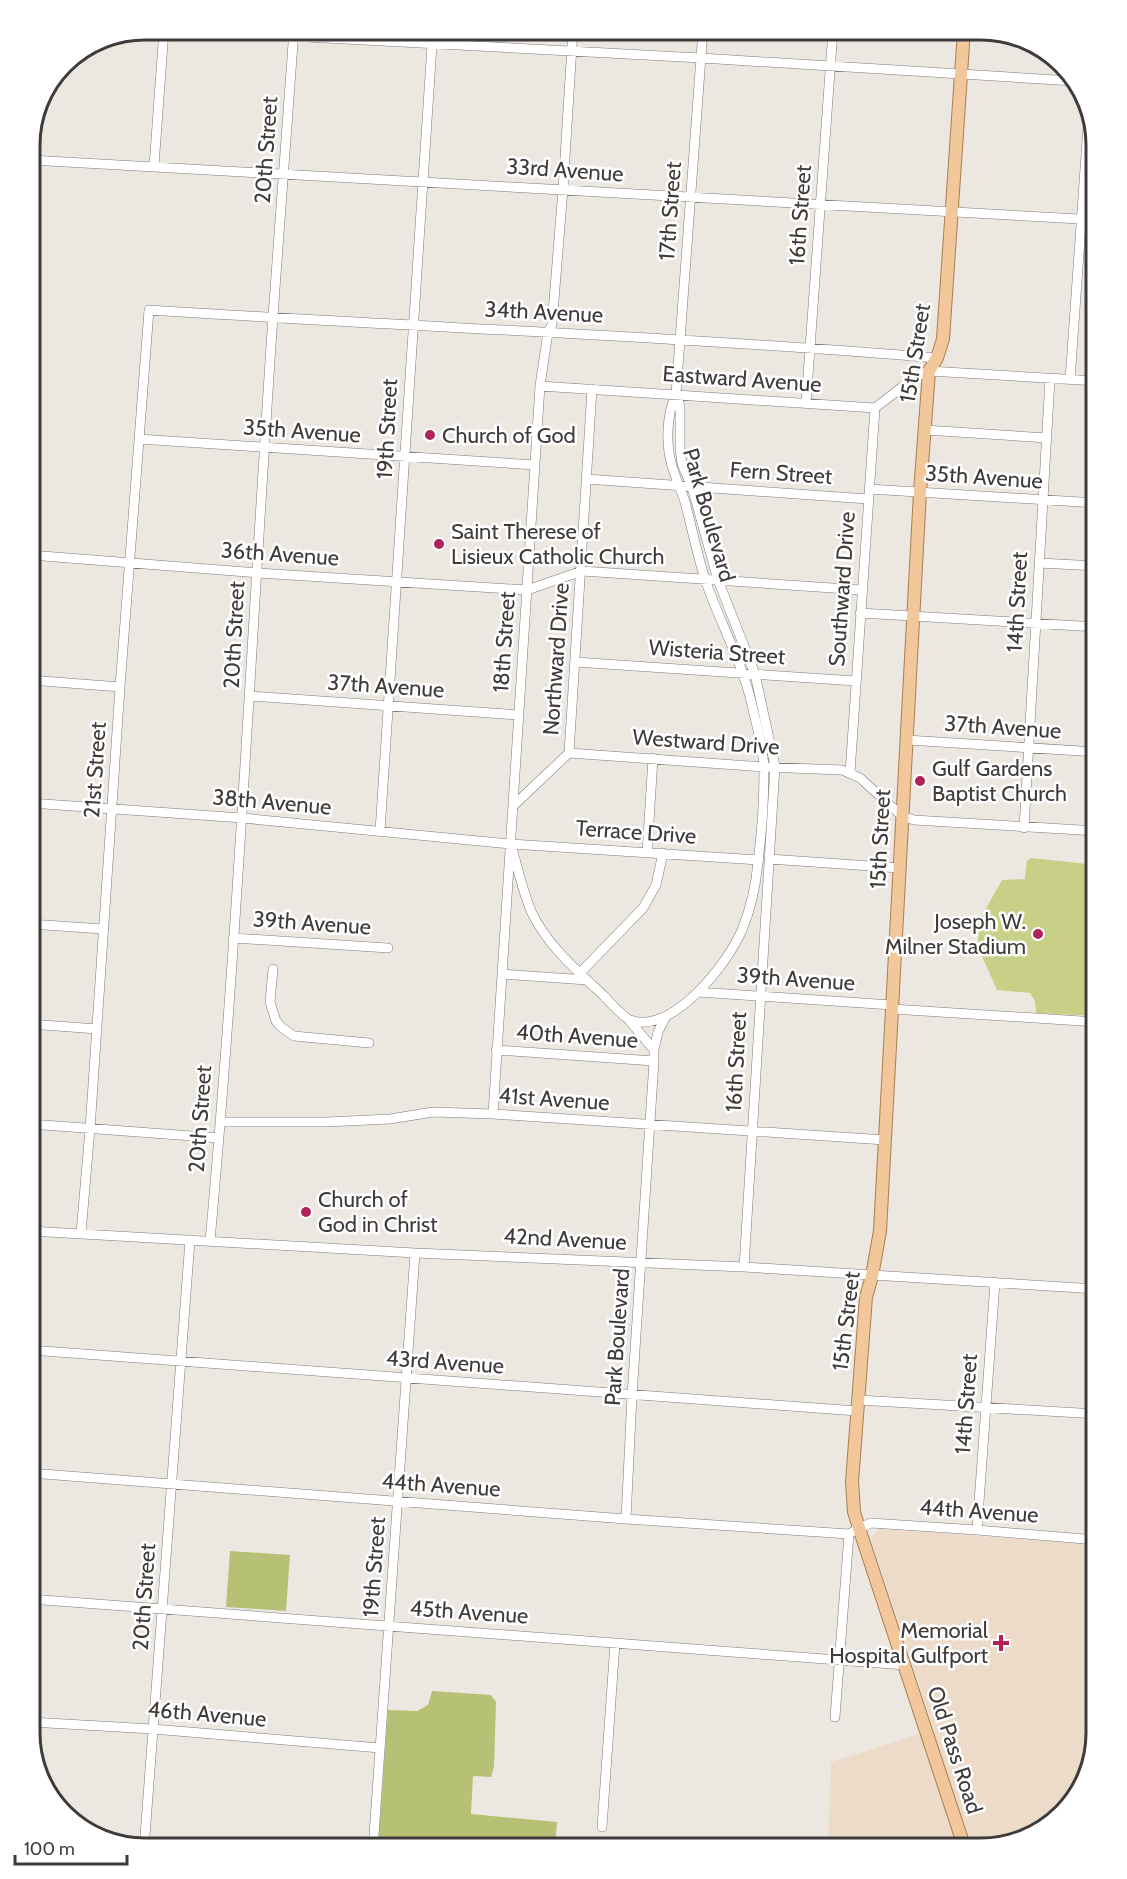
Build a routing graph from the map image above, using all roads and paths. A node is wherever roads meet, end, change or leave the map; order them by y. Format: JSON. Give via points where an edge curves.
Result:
{"nodes":[{"id":1,"x":163,"y":40,"type":"edge"},
{"id":2,"x":293,"y":40,"type":"edge"},
{"id":3,"x":378,"y":40,"type":"edge"},
{"id":4,"x":432,"y":40,"type":"edge"},
{"id":5,"x":573,"y":41,"type":"edge"},
{"id":6,"x":702,"y":41,"type":"edge"},
{"id":7,"x":832,"y":41,"type":"edge"},
{"id":8,"x":963,"y":41,"type":"edge"},
{"id":9,"x":432,"y":45,"type":"junction"},
{"id":10,"x":572,"y":52,"type":"junction"},
{"id":11,"x":701,"y":58,"type":"junction"},
{"id":12,"x":830,"y":66,"type":"junction"},
{"id":13,"x":961,"y":74,"type":"junction"},
{"id":14,"x":1064,"y":80,"type":"edge"},
{"id":15,"x":1086,"y":152,"type":"edge"},
{"id":16,"x":41,"y":161,"type":"edge"},
{"id":17,"x":154,"y":166,"type":"junction"},
{"id":18,"x":284,"y":174,"type":"junction"},
{"id":19,"x":422,"y":181,"type":"junction"},
{"id":20,"x":563,"y":189,"type":"junction"},
{"id":21,"x":690,"y":197,"type":"junction"},
{"id":22,"x":821,"y":204,"type":"junction"},
{"id":23,"x":951,"y":210,"type":"junction"},
{"id":24,"x":1081,"y":219,"type":"junction"},
{"id":25,"x":1086,"y":219,"type":"edge"},
{"id":26,"x":149,"y":310,"type":"joint"},
{"id":27,"x":273,"y":318,"type":"junction"},
{"id":28,"x":412,"y":325,"type":"junction"},
{"id":29,"x":548,"y":332,"type":"junction"},
{"id":30,"x":680,"y":340,"type":"junction"},
{"id":31,"x":810,"y":347,"type":"junction"},
{"id":32,"x":938,"y":358,"type":"junction"},
{"id":33,"x":929,"y":371,"type":"junction"},
{"id":34,"x":1050,"y":379,"type":"junction"},
{"id":35,"x":1070,"y":380,"type":"junction"},
{"id":36,"x":1086,"y":381,"type":"edge"},
{"id":37,"x":540,"y":386,"type":"junction"},
{"id":38,"x":592,"y":389,"type":"junction"},
{"id":39,"x":676,"y":394,"type":"junction"},
{"id":40,"x":806,"y":403,"type":"junction"},
{"id":41,"x":875,"y":408,"type":"junction"},
{"id":42,"x":925,"y":430,"type":"junction"},
{"id":43,"x":1047,"y":438,"type":"junction"},
{"id":44,"x":140,"y":439,"type":"junction"},
{"id":45,"x":266,"y":448,"type":"junction"},
{"id":46,"x":405,"y":457,"type":"junction"},
{"id":47,"x":535,"y":465,"type":"junction"},
{"id":48,"x":586,"y":479,"type":"junction"},
{"id":49,"x":680,"y":486,"type":"junction"},
{"id":50,"x":692,"y":487,"type":"junction"},
{"id":51,"x":920,"y":492,"type":"junction"},
{"id":52,"x":869,"y":494,"type":"junction"},
{"id":53,"x":1043,"y":500,"type":"junction"},
{"id":54,"x":1086,"y":502,"type":"edge"},
{"id":55,"x":41,"y":556,"type":"edge"},
{"id":56,"x":1039,"y":562,"type":"junction"},
{"id":57,"x":130,"y":563,"type":"junction"},
{"id":58,"x":1086,"y":565,"type":"edge"},
{"id":59,"x":582,"y":571,"type":"junction"},
{"id":60,"x":258,"y":573,"type":"junction"},
{"id":61,"x":705,"y":579,"type":"junction"},
{"id":62,"x":718,"y":580,"type":"junction"},
{"id":63,"x":396,"y":581,"type":"junction"},
{"id":64,"x":527,"y":590,"type":"junction"},
{"id":65,"x":862,"y":590,"type":"junction"},
{"id":66,"x":860,"y":613,"type":"junction"},
{"id":67,"x":913,"y":616,"type":"junction"},
{"id":68,"x":1036,"y":624,"type":"junction"},
{"id":69,"x":1086,"y":626,"type":"edge"},
{"id":70,"x":575,"y":662,"type":"junction"},
{"id":71,"x":744,"y":673,"type":"junction"},
{"id":72,"x":756,"y":674,"type":"junction"},
{"id":73,"x":41,"y":681,"type":"edge"},
{"id":74,"x":856,"y":681,"type":"junction"},
{"id":75,"x":120,"y":687,"type":"junction"},
{"id":76,"x":250,"y":696,"type":"junction"},
{"id":77,"x":388,"y":706,"type":"junction"},
{"id":78,"x":519,"y":715,"type":"junction"},
{"id":79,"x":907,"y":740,"type":"junction"},
{"id":80,"x":1028,"y":748,"type":"junction"},
{"id":81,"x":1086,"y":751,"type":"edge"},
{"id":82,"x":569,"y":753,"type":"junction"},
{"id":83,"x":653,"y":758,"type":"junction"},
{"id":84,"x":775,"y":766,"type":"junction"},
{"id":85,"x":764,"y":767,"type":"junction"},
{"id":86,"x":850,"y":773,"type":"junction"},
{"id":87,"x":41,"y":804,"type":"edge"},
{"id":88,"x":513,"y":806,"type":"junction"},
{"id":89,"x":111,"y":809,"type":"junction"},
{"id":90,"x":902,"y":816,"type":"junction"},
{"id":91,"x":242,"y":818,"type":"junction"},
{"id":92,"x":1024,"y":828,"type":"junction"},
{"id":93,"x":380,"y":831,"type":"junction"},
{"id":94,"x":1086,"y":831,"type":"edge"},
{"id":95,"x":511,"y":844,"type":"junction"},
{"id":96,"x":647,"y":852,"type":"junction"},
{"id":97,"x":663,"y":853,"type":"junction"},
{"id":98,"x":769,"y":859,"type":"junction"},
{"id":99,"x":759,"y":860,"type":"junction"},
{"id":100,"x":900,"y":868,"type":"junction"},
{"id":101,"x":765,"y":912,"type":"junction"},
{"id":102,"x":41,"y":925,"type":"edge"},
{"id":103,"x":103,"y":929,"type":"junction"},
{"id":104,"x":233,"y":938,"type":"junction"},
{"id":105,"x":388,"y":948,"type":"dead end"},
{"id":106,"x":273,"y":969,"type":"dead end"},
{"id":107,"x":502,"y":974,"type":"junction"},
{"id":108,"x":583,"y":977,"type":"junction"},
{"id":109,"x":698,"y":992,"type":"junction"},
{"id":110,"x":760,"y":996,"type":"junction"},
{"id":111,"x":892,"y":1007,"type":"junction"},
{"id":112,"x":666,"y":1016,"type":"junction"},
{"id":113,"x":629,"y":1020,"type":"junction"},
{"id":114,"x":1086,"y":1021,"type":"edge"},
{"id":115,"x":40,"y":1025,"type":"edge"},
{"id":116,"x":97,"y":1029,"type":"junction"},
{"id":117,"x":369,"y":1043,"type":"dead end"},
{"id":118,"x":496,"y":1050,"type":"junction"},
{"id":119,"x":654,"y":1050,"type":"junction"},
{"id":120,"x":654,"y":1061,"type":"junction"},
{"id":121,"x":492,"y":1114,"type":"junction"},
{"id":122,"x":220,"y":1122,"type":"junction"},
{"id":123,"x":40,"y":1125,"type":"edge"},
{"id":124,"x":651,"y":1125,"type":"junction"},
{"id":125,"x":90,"y":1129,"type":"junction"},
{"id":126,"x":752,"y":1131,"type":"junction"},
{"id":127,"x":219,"y":1138,"type":"junction"},
{"id":128,"x":885,"y":1140,"type":"junction"},
{"id":129,"x":40,"y":1231,"type":"edge"},
{"id":130,"x":81,"y":1233,"type":"junction"},
{"id":131,"x":189,"y":1240,"type":"junction"},
{"id":132,"x":210,"y":1241,"type":"junction"},
{"id":133,"x":415,"y":1253,"type":"junction"},
{"id":134,"x":641,"y":1262,"type":"junction"},
{"id":135,"x":744,"y":1267,"type":"junction"},
{"id":136,"x":872,"y":1276,"type":"junction"},
{"id":137,"x":995,"y":1282,"type":"junction"},
{"id":138,"x":1086,"y":1289,"type":"edge"},
{"id":139,"x":40,"y":1351,"type":"edge"},
{"id":140,"x":180,"y":1361,"type":"junction"},
{"id":141,"x":406,"y":1378,"type":"junction"},
{"id":142,"x":632,"y":1396,"type":"junction"},
{"id":143,"x":857,"y":1406,"type":"junction"},
{"id":144,"x":986,"y":1408,"type":"junction"},
{"id":145,"x":1086,"y":1413,"type":"edge"},
{"id":146,"x":40,"y":1474,"type":"edge"},
{"id":147,"x":172,"y":1484,"type":"junction"},
{"id":148,"x":398,"y":1501,"type":"junction"},
{"id":149,"x":626,"y":1519,"type":"junction"},
{"id":150,"x":977,"y":1530,"type":"junction"},
{"id":151,"x":854,"y":1531,"type":"junction"},
{"id":152,"x":1086,"y":1539,"type":"edge"},
{"id":153,"x":40,"y":1600,"type":"edge"},
{"id":154,"x":163,"y":1608,"type":"junction"},
{"id":155,"x":389,"y":1625,"type":"junction"},
{"id":156,"x":615,"y":1643,"type":"junction"},
{"id":157,"x":839,"y":1661,"type":"junction"},
{"id":158,"x":905,"y":1665,"type":"junction"},
{"id":159,"x":835,"y":1717,"type":"dead end"},
{"id":160,"x":40,"y":1723,"type":"edge"},
{"id":161,"x":153,"y":1729,"type":"junction"},
{"id":162,"x":380,"y":1748,"type":"junction"},
{"id":163,"x":602,"y":1827,"type":"dead end"},
{"id":164,"x":145,"y":1838,"type":"edge"},
{"id":165,"x":374,"y":1838,"type":"edge"},
{"id":166,"x":961,"y":1838,"type":"edge"}],
"edges":[{"from":1,"to":17,"type":"street"},
{"from":2,"to":18,"type":"street","name":"20th Street"},
{"from":3,"to":9,"type":"street"},
{"from":4,"to":9,"type":"street","name":"19th Street"},
{"from":5,"to":10,"type":"street","name":"18th Street"},
{"from":6,"to":11,"type":"street","name":"17th Street"},
{"from":7,"to":12,"type":"street","name":"16th Street"},
{"from":8,"to":13,"type":"main road","name":"15th Street"},
{"from":9,"to":10,"type":"street"},
{"from":9,"to":19,"type":"street","name":"19th Street"},
{"from":10,"to":11,"type":"street"},
{"from":10,"to":20,"type":"street","name":"18th Street"},
{"from":11,"to":12,"type":"street"},
{"from":11,"to":21,"type":"street","name":"17th Street"},
{"from":12,"to":13,"type":"street"},
{"from":12,"to":22,"type":"street","name":"16th Street"},
{"from":13,"to":14,"type":"street"},
{"from":13,"to":23,"type":"main road","name":"15th Street"},
{"from":15,"to":24,"type":"street"},
{"from":16,"to":17,"type":"street","name":"33rd Avenue"},
{"from":17,"to":18,"type":"street","name":"33rd Avenue"},
{"from":18,"to":19,"type":"street","name":"33rd Avenue"},
{"from":18,"to":27,"type":"street","name":"20th Street"},
{"from":19,"to":20,"type":"street","name":"33rd Avenue"},
{"from":19,"to":28,"type":"street","name":"19th Street"},
{"from":20,"to":21,"type":"street","name":"33rd Avenue"},
{"from":20,"to":29,"type":"street","name":"18th Street","via":[[552,325]]},
{"from":21,"to":22,"type":"street","name":"33rd Avenue"},
{"from":21,"to":30,"type":"street","name":"17th Street"},
{"from":22,"to":23,"type":"street","name":"33rd Avenue"},
{"from":22,"to":31,"type":"street","name":"16th Street"},
{"from":23,"to":24,"type":"street","name":"33rd Avenue"},
{"from":23,"to":32,"type":"main road","name":"15th Street","via":[[943,339]]},
{"from":24,"to":25,"type":"street","name":"33rd Avenue"},
{"from":24,"to":35,"type":"street"},
{"from":26,"to":27,"type":"street","name":"34th Avenue"},
{"from":26,"to":44,"type":"street","name":"21st Street"},
{"from":27,"to":28,"type":"street","name":"34th Avenue"},
{"from":27,"to":45,"type":"street","name":"20th Street"},
{"from":28,"to":29,"type":"street","name":"34th Avenue"},
{"from":28,"to":46,"type":"street","name":"19th Street"},
{"from":29,"to":30,"type":"street","name":"34th Avenue"},
{"from":29,"to":37,"type":"street","name":"18th Street"},
{"from":30,"to":31,"type":"street","name":"34th Avenue"},
{"from":30,"to":39,"type":"street","name":"17th Street"},
{"from":31,"to":32,"type":"street","name":"34th Avenue"},
{"from":31,"to":40,"type":"street","name":"16th Street"},
{"from":32,"to":33,"type":"main road","name":"15th Street"},
{"from":33,"to":34,"type":"street"},
{"from":33,"to":41,"type":"street"},
{"from":33,"to":42,"type":"main road","name":"15th Street"},
{"from":34,"to":35,"type":"street"},
{"from":34,"to":43,"type":"street","name":"14th Street"},
{"from":35,"to":36,"type":"street"},
{"from":37,"to":38,"type":"street","name":"Eastward Avenue"},
{"from":37,"to":47,"type":"street","name":"18th Street"},
{"from":38,"to":39,"type":"street","name":"Eastward Avenue"},
{"from":38,"to":48,"type":"street","name":"Northward Drive"},
{"from":39,"to":40,"type":"street","name":"Eastward Avenue"},
{"from":39,"to":49,"type":"street","name":"Park Boulevard","via":[[671,406],[669,446]]},
{"from":39,"to":50,"type":"street","name":"Park Boulevard","via":[[680,406],[681,457]]},
{"from":40,"to":41,"type":"street","name":"Eastward Avenue"},
{"from":41,"to":52,"type":"street","name":"Southward Drive"},
{"from":42,"to":43,"type":"street"},
{"from":42,"to":51,"type":"main road","name":"15th Street"},
{"from":43,"to":53,"type":"street","name":"14th Street"},
{"from":44,"to":45,"type":"street","name":"35th Avenue"},
{"from":44,"to":57,"type":"street","name":"21st Street"},
{"from":45,"to":46,"type":"street","name":"35th Avenue"},
{"from":45,"to":60,"type":"street","name":"20th Street"},
{"from":46,"to":47,"type":"street","name":"35th Avenue"},
{"from":46,"to":63,"type":"street","name":"19th Street"},
{"from":47,"to":64,"type":"street","name":"18th Street"},
{"from":48,"to":49,"type":"street"},
{"from":48,"to":59,"type":"street","name":"Northward Drive"},
{"from":49,"to":50,"type":"street","name":"Fern Street"},
{"from":49,"to":61,"type":"street","name":"Park Boulevard"},
{"from":50,"to":52,"type":"street","name":"Fern Street"},
{"from":50,"to":62,"type":"street","name":"Park Boulevard"},
{"from":51,"to":52,"type":"street","name":"35th Avenue"},
{"from":51,"to":53,"type":"street","name":"35th Avenue"},
{"from":51,"to":67,"type":"main road","name":"15th Street"},
{"from":52,"to":65,"type":"street","name":"Southward Drive"},
{"from":53,"to":54,"type":"street","name":"35th Avenue"},
{"from":53,"to":56,"type":"street","name":"14th Street"},
{"from":55,"to":57,"type":"street","name":"36th Avenue"},
{"from":56,"to":58,"type":"street"},
{"from":56,"to":68,"type":"street","name":"14th Street"},
{"from":57,"to":60,"type":"street","name":"36th Avenue"},
{"from":57,"to":75,"type":"street","name":"21st Street"},
{"from":59,"to":61,"type":"street"},
{"from":59,"to":64,"type":"street"},
{"from":59,"to":70,"type":"street","name":"Northward Drive"},
{"from":60,"to":63,"type":"street","name":"36th Avenue"},
{"from":60,"to":76,"type":"street","name":"20th Street"},
{"from":61,"to":62,"type":"street"},
{"from":61,"to":71,"type":"street","name":"Park Boulevard"},
{"from":62,"to":65,"type":"street"},
{"from":62,"to":72,"type":"street","name":"Park Boulevard"},
{"from":63,"to":64,"type":"street","name":"36th Avenue"},
{"from":63,"to":77,"type":"street","name":"19th Street"},
{"from":64,"to":78,"type":"street","name":"18th Street"},
{"from":65,"to":66,"type":"street","name":"Southward Drive"},
{"from":66,"to":67,"type":"street"},
{"from":66,"to":74,"type":"street","name":"Southward Drive"},
{"from":67,"to":68,"type":"street"},
{"from":67,"to":79,"type":"main road","name":"15th Street"},
{"from":68,"to":69,"type":"street"},
{"from":68,"to":80,"type":"street","name":"14th Street"},
{"from":70,"to":71,"type":"street","name":"Wisteria Street"},
{"from":70,"to":82,"type":"street","name":"Northward Drive"},
{"from":71,"to":72,"type":"street","name":"Wisteria Street"},
{"from":71,"to":85,"type":"street","name":"Park Boulevard"},
{"from":72,"to":74,"type":"street","name":"Wisteria Street"},
{"from":72,"to":84,"type":"street","name":"Park Boulevard"},
{"from":73,"to":75,"type":"street"},
{"from":74,"to":86,"type":"street","name":"Southward Drive"},
{"from":75,"to":89,"type":"street","name":"21st Street"},
{"from":76,"to":77,"type":"street","name":"37th Avenue"},
{"from":76,"to":91,"type":"street","name":"20th Street"},
{"from":77,"to":78,"type":"street","name":"37th Avenue"},
{"from":77,"to":93,"type":"street","name":"19th Street"},
{"from":78,"to":88,"type":"street","name":"18th Street"},
{"from":79,"to":80,"type":"street","name":"37th Avenue"},
{"from":79,"to":90,"type":"main road","name":"15th Street"},
{"from":80,"to":81,"type":"street","name":"37th Avenue"},
{"from":80,"to":92,"type":"street","name":"14th Street"},
{"from":82,"to":83,"type":"street","name":"Westward Drive"},
{"from":82,"to":88,"type":"street"},
{"from":83,"to":85,"type":"street","name":"Westward Drive"},
{"from":83,"to":96,"type":"street"},
{"from":84,"to":85,"type":"street","name":"Westward Drive"},
{"from":84,"to":86,"type":"street","name":"Westward Drive"},
{"from":84,"to":98,"type":"street","name":"Park Boulevard"},
{"from":85,"to":99,"type":"street","name":"Park Boulevard"},
{"from":86,"to":90,"type":"street","name":"Westward Drive"},
{"from":87,"to":89,"type":"street","name":"38th Avenue"},
{"from":88,"to":95,"type":"street","name":"18th Street"},
{"from":89,"to":91,"type":"street","name":"38th Avenue"},
{"from":89,"to":103,"type":"street","name":"21st Street"},
{"from":90,"to":92,"type":"street","via":[[927,822]]},
{"from":90,"to":100,"type":"main road","name":"15th Street"},
{"from":91,"to":93,"type":"street","name":"38th Avenue"},
{"from":91,"to":104,"type":"street","name":"20th Street"},
{"from":92,"to":94,"type":"street"},
{"from":93,"to":95,"type":"street","name":"38th Avenue"},
{"from":95,"to":96,"type":"street","name":"Terrace Drive"},
{"from":95,"to":107,"type":"street","name":"18th Street"},
{"from":95,"to":108,"type":"street","via":[[535,919]]},
{"from":96,"to":97,"type":"street","name":"Terrace Drive"},
{"from":97,"to":99,"type":"street","name":"Terrace Drive"},
{"from":97,"to":108,"type":"street","via":[[656,885],[643,909]]},
{"from":98,"to":100,"type":"street"},
{"from":98,"to":101,"type":"street","name":"16th Street"},
{"from":99,"to":101,"type":"street"},
{"from":99,"to":109,"type":"street","name":"Park Boulevard","via":[[737,941]]},
{"from":100,"to":111,"type":"main road","name":"15th Street"},
{"from":101,"to":110,"type":"street","name":"16th Street"},
{"from":102,"to":103,"type":"street"},
{"from":103,"to":116,"type":"street","name":"21st Street"},
{"from":104,"to":105,"type":"street","name":"39th Avenue"},
{"from":104,"to":122,"type":"street","name":"20th Street"},
{"from":106,"to":117,"type":"street","via":[[270,1002],[281,1027],[294,1036]]},
{"from":107,"to":108,"type":"street"},
{"from":107,"to":118,"type":"street","name":"18th Street"},
{"from":108,"to":113,"type":"street"},
{"from":109,"to":110,"type":"street","name":"39th Avenue"},
{"from":109,"to":112,"type":"street","name":"Park Boulevard"},
{"from":110,"to":111,"type":"street","name":"39th Avenue"},
{"from":110,"to":126,"type":"street","name":"16th Street"},
{"from":111,"to":114,"type":"street","name":"39th Avenue"},
{"from":111,"to":128,"type":"main road","name":"15th Street"},
{"from":112,"to":113,"type":"street","name":"Park Boulevard","via":[[648,1022]]},
{"from":112,"to":119,"type":"street","name":"Park Boulevard"},
{"from":113,"to":119,"type":"street"},
{"from":115,"to":116,"type":"street"},
{"from":116,"to":125,"type":"street","name":"21st Street"},
{"from":118,"to":120,"type":"street","name":"40th Avenue"},
{"from":118,"to":121,"type":"street","name":"18th Street"},
{"from":119,"to":120,"type":"street","name":"Park Boulevard"},
{"from":120,"to":124,"type":"street","name":"Park Boulevard"},
{"from":121,"to":122,"type":"street","name":"41st Avenue","via":[[433,1112],[326,1122]]},
{"from":121,"to":124,"type":"street","name":"41st Avenue"},
{"from":122,"to":127,"type":"street","name":"20th Street"},
{"from":123,"to":125,"type":"street"},
{"from":124,"to":126,"type":"street","name":"41st Avenue"},
{"from":124,"to":134,"type":"street","name":"Park Boulevard"},
{"from":125,"to":127,"type":"street"},
{"from":125,"to":130,"type":"street","name":"21st Street"},
{"from":126,"to":128,"type":"street","name":"41st Avenue"},
{"from":126,"to":135,"type":"street","name":"16th Street"},
{"from":127,"to":132,"type":"street","name":"20th Street"},
{"from":128,"to":136,"type":"main road","name":"15th Street","via":[[880,1231]]},
{"from":129,"to":130,"type":"street","name":"42nd Avenue"},
{"from":130,"to":131,"type":"street","name":"42nd Avenue"},
{"from":131,"to":132,"type":"street","name":"42nd Avenue"},
{"from":131,"to":140,"type":"street","name":"20th Street"},
{"from":132,"to":133,"type":"street","name":"42nd Avenue"},
{"from":133,"to":134,"type":"street","name":"42nd Avenue"},
{"from":133,"to":141,"type":"street","name":"19th Street"},
{"from":134,"to":135,"type":"street","name":"42nd Avenue"},
{"from":134,"to":142,"type":"street","name":"Park Boulevard"},
{"from":135,"to":136,"type":"street","name":"42nd Avenue"},
{"from":136,"to":137,"type":"street","name":"42nd Avenue"},
{"from":136,"to":143,"type":"main road","name":"15th Street","via":[[866,1297]]},
{"from":137,"to":138,"type":"street","name":"42nd Avenue"},
{"from":137,"to":144,"type":"street","name":"14th Street"},
{"from":139,"to":140,"type":"street","name":"43rd Avenue"},
{"from":140,"to":141,"type":"street","name":"43rd Avenue"},
{"from":140,"to":147,"type":"street","name":"20th Street"},
{"from":141,"to":142,"type":"street","name":"43rd Avenue"},
{"from":141,"to":148,"type":"street","name":"19th Street"},
{"from":142,"to":143,"type":"street","name":"43rd Avenue"},
{"from":142,"to":149,"type":"street","name":"Park Boulevard"},
{"from":143,"to":144,"type":"street","name":"43rd Avenue"},
{"from":143,"to":151,"type":"main road","name":"15th Street","via":[[852,1482]]},
{"from":144,"to":145,"type":"street","name":"43rd Avenue"},
{"from":144,"to":150,"type":"street","name":"14th Street"},
{"from":146,"to":147,"type":"street","name":"44th Avenue"},
{"from":147,"to":148,"type":"street","name":"44th Avenue"},
{"from":147,"to":154,"type":"street","name":"20th Street"},
{"from":148,"to":149,"type":"street","name":"44th Avenue"},
{"from":148,"to":155,"type":"street","name":"19th Street"},
{"from":149,"to":151,"type":"street","name":"44th Avenue"},
{"from":150,"to":151,"type":"street","name":"44th Avenue","via":[[871,1523]]},
{"from":150,"to":152,"type":"street","name":"44th Avenue"},
{"from":151,"to":157,"type":"street","name":"15th Street"},
{"from":151,"to":158,"type":"main road","name":"Old Pass Road"},
{"from":153,"to":154,"type":"street","name":"45th Avenue"},
{"from":154,"to":155,"type":"street","name":"45th Avenue"},
{"from":154,"to":161,"type":"street","name":"20th Street"},
{"from":155,"to":156,"type":"street","name":"45th Avenue"},
{"from":155,"to":162,"type":"street","name":"19th Street"},
{"from":156,"to":157,"type":"street","name":"45th Avenue"},
{"from":156,"to":163,"type":"street"},
{"from":157,"to":158,"type":"street","name":"45th Avenue"},
{"from":157,"to":159,"type":"street","name":"15th Street"},
{"from":158,"to":166,"type":"main road","name":"Old Pass Road"},
{"from":160,"to":161,"type":"street","name":"46th Avenue"},
{"from":161,"to":162,"type":"street","name":"46th Avenue"},
{"from":161,"to":164,"type":"street","name":"20th Street"},
{"from":162,"to":165,"type":"street","name":"19th Street"}]}
